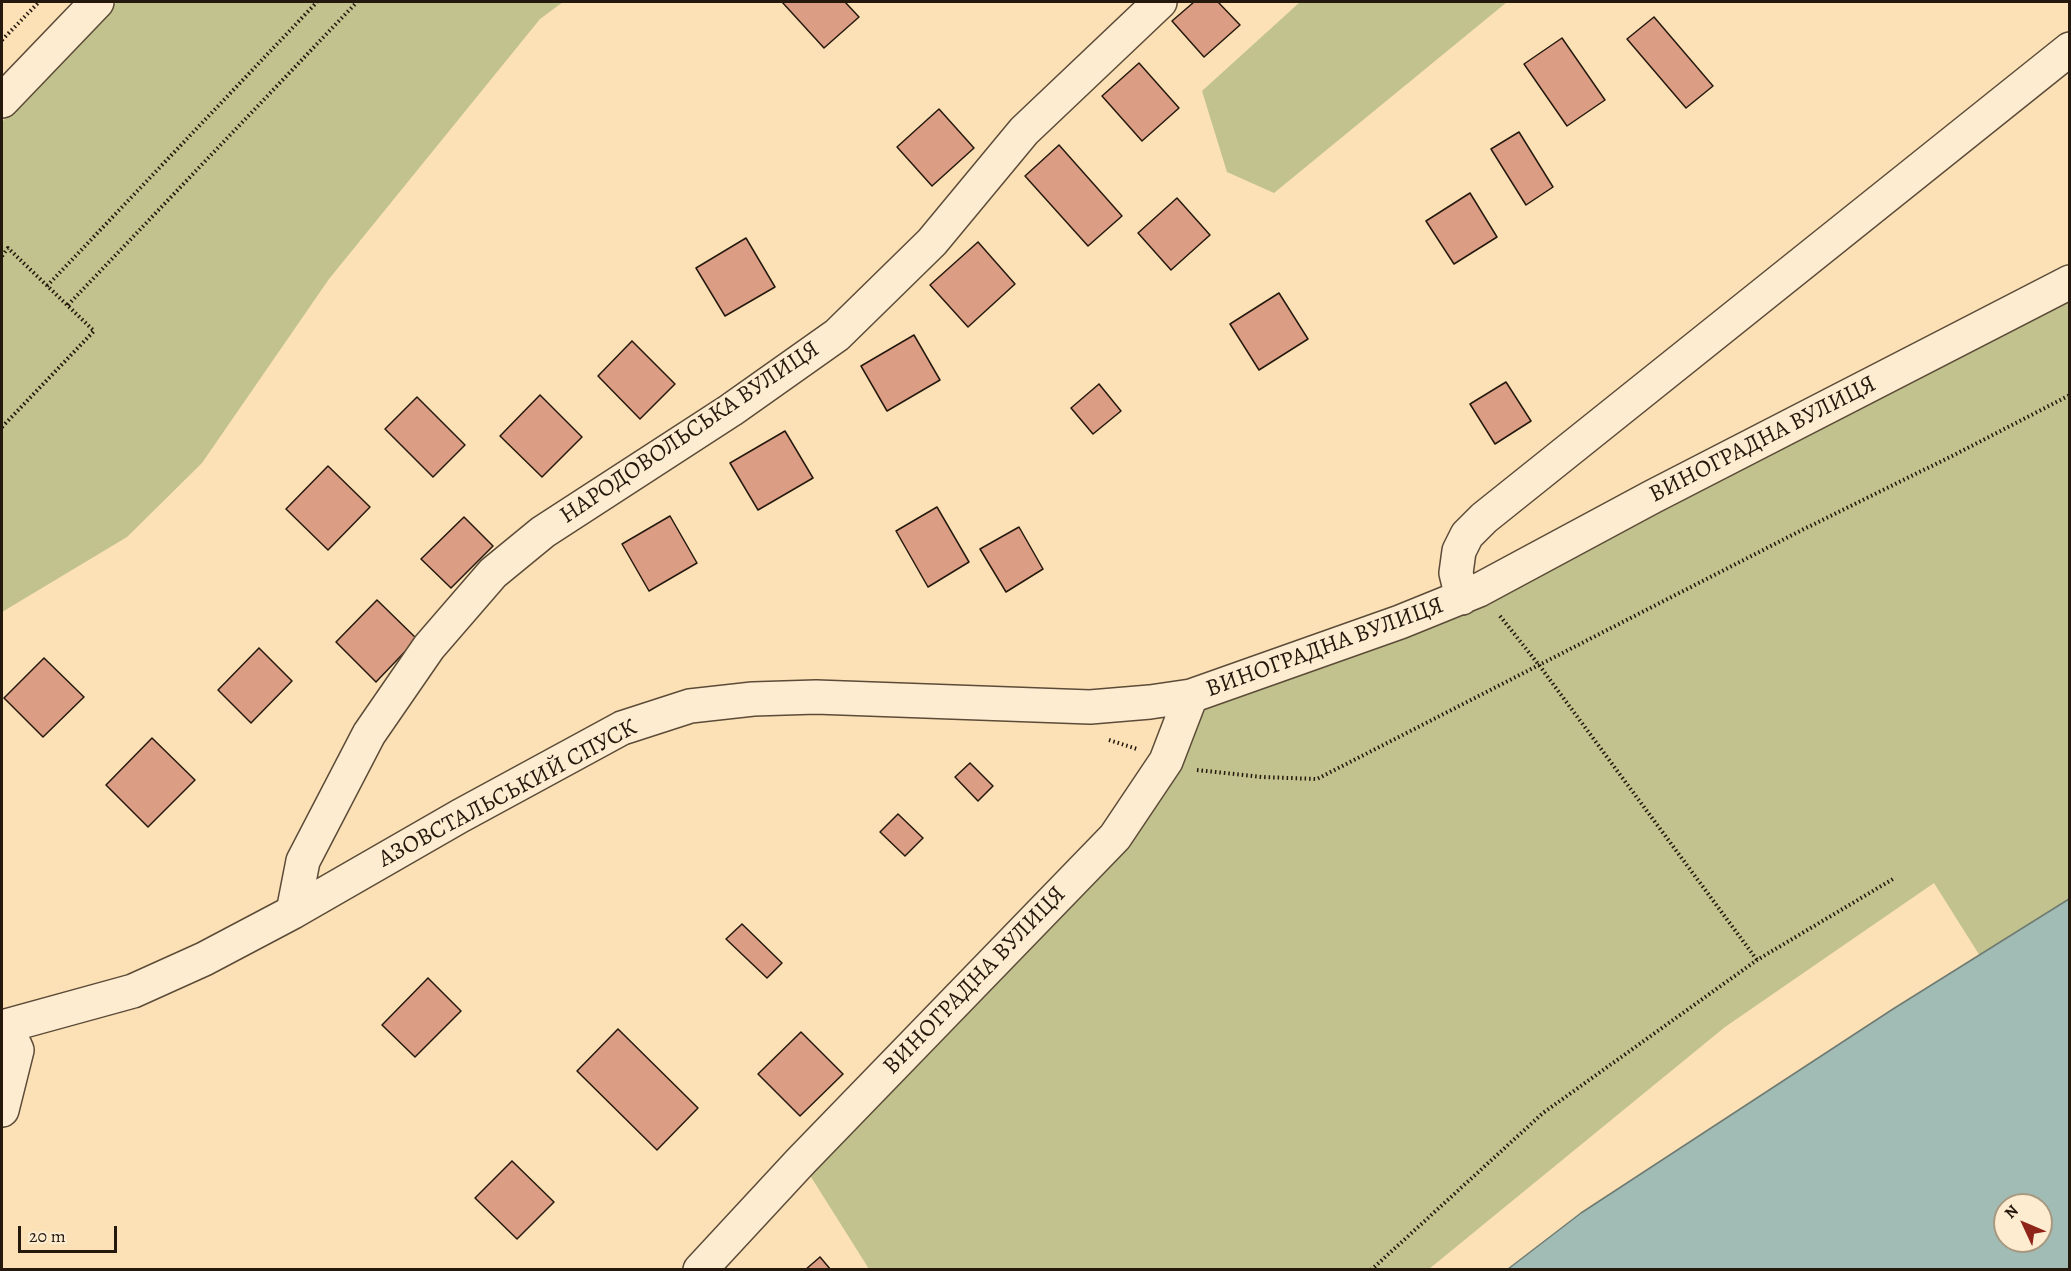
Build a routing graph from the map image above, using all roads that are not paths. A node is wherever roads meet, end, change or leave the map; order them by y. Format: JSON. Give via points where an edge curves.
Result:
{"nodes":[{"id":1,"x":97,"y":2,"type":"edge"},
{"id":2,"x":1160,"y":2,"type":"edge"},
{"id":3,"x":2070,"y":50,"type":"edge"},
{"id":4,"x":6,"y":87,"type":"edge"},
{"id":5,"x":2070,"y":282,"type":"edge"},
{"id":6,"x":1470,"y":594,"type":"junction"},
{"id":7,"x":1191,"y":696,"type":"junction"},
{"id":8,"x":293,"y":912,"type":"junction"},
{"id":9,"x":4,"y":1027,"type":"edge"},
{"id":10,"x":2,"y":1110,"type":"edge"},
{"id":11,"x":700,"y":1269,"type":"edge"}],
"edges":[{"from":1,"to":4,"type":"street"},
{"from":2,"to":8,"type":"street","name":"НАРОДОВОЛЬСЬКА ВУЛИЦЯ","via":[[1024,131],[932,242],[837,335],[731,410],[543,531],[493,573],[429,646],[369,734],[303,861]]},
{"from":3,"to":6,"type":"street","via":[[1484,518],[1467,535],[1459,551],[1456,573]]},
{"from":5,"to":6,"type":"street","name":"ВИНОГРАДНА ВУЛИЦЯ"},
{"from":6,"to":7,"type":"street","name":"ВИНОГРАДНА ВУЛИЦЯ"},
{"from":7,"to":8,"type":"street","name":"АЗОВСТАЛЬСЬКИЙ СПУСК","via":[[1090,707],[816,697],[690,706],[622,728]]},
{"from":7,"to":11,"type":"street","name":"ВИНОГРАДНА ВУЛИЦЯ","via":[[1166,761],[1115,837]]},
{"from":8,"to":9,"type":"street","name":"АЗОВСТАЛЬСЬКИЙ СПУСК","via":[[133,991]]},
{"from":9,"to":10,"type":"street","via":[[17,1050]]}]}
